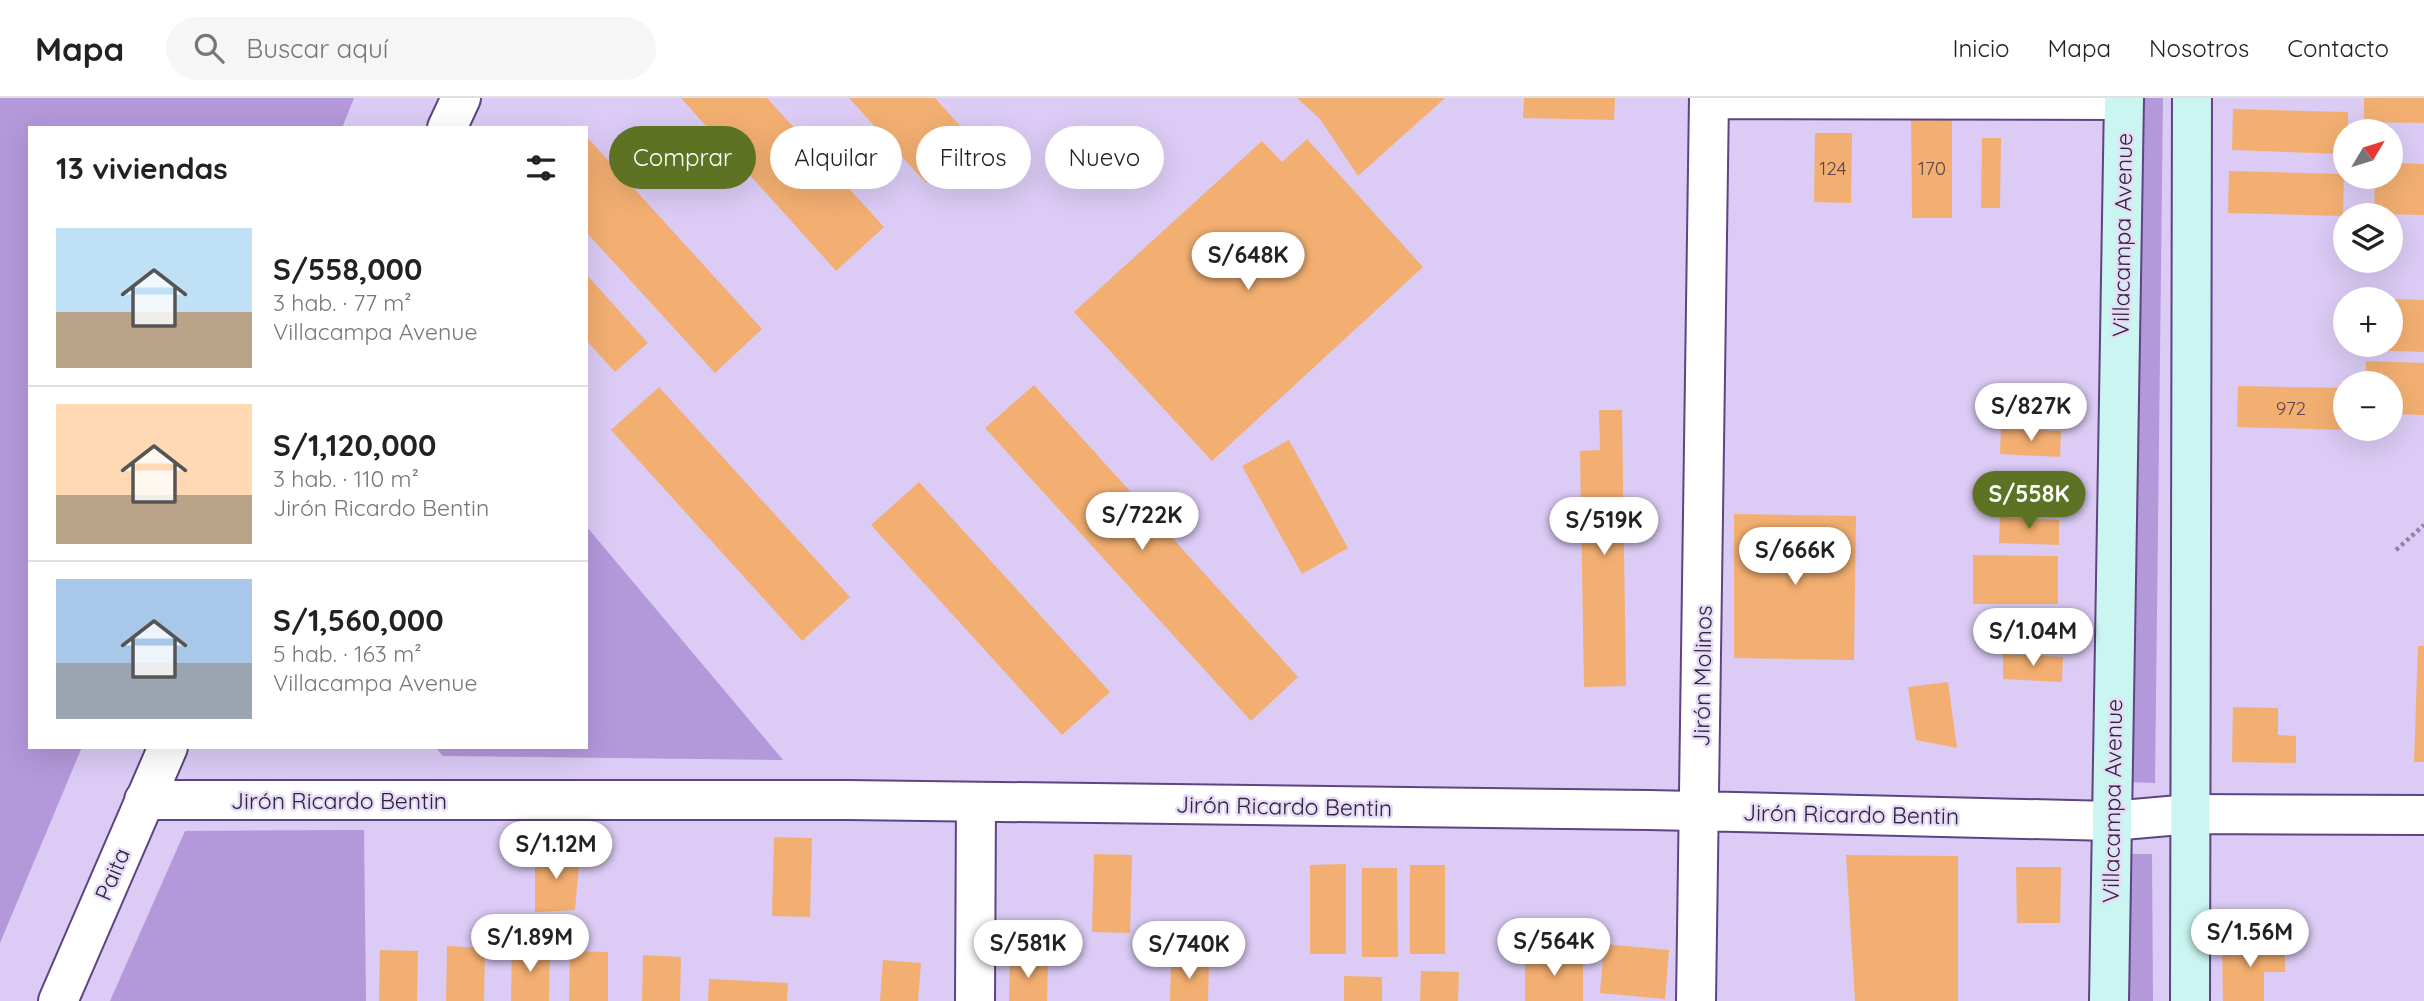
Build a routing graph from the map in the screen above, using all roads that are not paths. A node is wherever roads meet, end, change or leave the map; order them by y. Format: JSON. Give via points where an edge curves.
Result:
{"nodes":[{"id":1,"x":461,"y":98,"type":"edge"},
{"id":2,"x":1709,"y":98,"type":"edge"},
{"id":3,"x":2192,"y":98,"type":"edge"},
{"id":4,"x":2124,"y":99,"type":"edge"},
{"id":5,"x":448,"y":126,"type":"edge"},
{"id":6,"x":167,"y":749,"type":"edge"},
{"id":7,"x":144,"y":800,"type":"junction"},
{"id":8,"x":976,"y":803,"type":"junction"},
{"id":9,"x":1700,"y":812,"type":"junction"},
{"id":10,"x":2191,"y":814,"type":"junction"},
{"id":11,"x":2424,"y":815,"type":"edge"},
{"id":12,"x":2111,"y":821,"type":"junction"},
{"id":13,"x":58,"y":1001,"type":"edge"},
{"id":14,"x":975,"y":1001,"type":"edge"},
{"id":15,"x":1696,"y":1001,"type":"edge"},
{"id":16,"x":2109,"y":1001,"type":"edge"},
{"id":17,"x":2190,"y":1001,"type":"edge"}],
"edges":[{"from":1,"to":5,"type":"street"},
{"from":2,"to":4,"type":"street"},
{"from":2,"to":9,"type":"street","name":"Jirón Molinos"},
{"from":3,"to":10,"type":"street"},
{"from":4,"to":12,"type":"street","name":"Villacampa Avenue"},
{"from":6,"to":7,"type":"street","name":"Paita"},
{"from":7,"to":8,"type":"street","name":"Jirón Ricardo Bentin"},
{"from":7,"to":13,"type":"street","name":"Paita"},
{"from":8,"to":9,"type":"street","name":"Jirón Ricardo Bentin"},
{"from":8,"to":14,"type":"street"},
{"from":9,"to":12,"type":"street","name":"Jirón Ricardo Bentin"},
{"from":9,"to":15,"type":"street","name":"Jirón Molinos"},
{"from":10,"to":11,"type":"street","name":"Jirón Ricardo Bentin"},
{"from":10,"to":12,"type":"street","name":"Jirón Ricardo Bentin"},
{"from":10,"to":17,"type":"street"},
{"from":12,"to":16,"type":"street","name":"Villacampa Avenue"}]}
